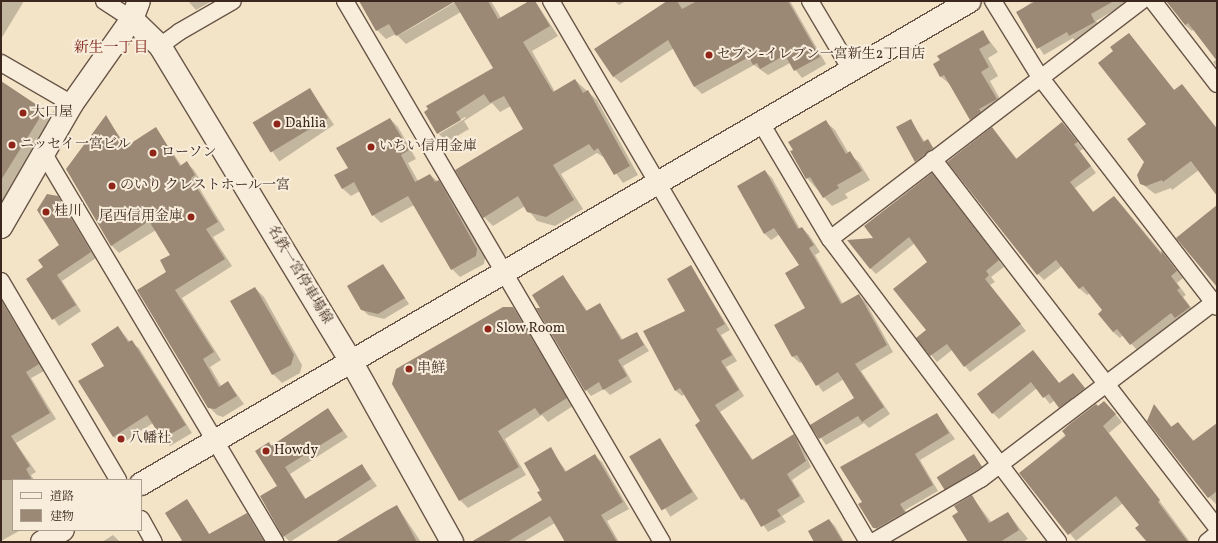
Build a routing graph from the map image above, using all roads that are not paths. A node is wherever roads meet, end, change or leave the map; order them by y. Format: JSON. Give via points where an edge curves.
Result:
{"nodes":[{"id":1,"x":104,"y":1,"type":"edge"},
{"id":2,"x":233,"y":1,"type":"edge"},
{"id":3,"x":344,"y":1,"type":"edge"},
{"id":4,"x":551,"y":1,"type":"edge"},
{"id":5,"x":810,"y":1,"type":"edge"},
{"id":6,"x":970,"y":1,"type":"edge"},
{"id":7,"x":993,"y":1,"type":"edge"},
{"id":8,"x":1141,"y":1,"type":"edge"},
{"id":9,"x":1153,"y":1,"type":"edge"},
{"id":10,"x":135,"y":10,"type":"edge"},
{"id":11,"x":160,"y":46,"type":"junction"},
{"id":12,"x":1,"y":63,"type":"edge"},
{"id":13,"x":851,"y":70,"type":"junction"},
{"id":14,"x":1040,"y":77,"type":"junction"},
{"id":15,"x":1217,"y":84,"type":"edge"},
{"id":16,"x":72,"y":104,"type":"junction"},
{"id":17,"x":761,"y":123,"type":"junction"},
{"id":18,"x":44,"y":154,"type":"junction"},
{"id":19,"x":933,"y":159,"type":"junction"},
{"id":20,"x":657,"y":183,"type":"junction"},
{"id":21,"x":1,"y":227,"type":"edge"},
{"id":22,"x":830,"y":239,"type":"junction"},
{"id":23,"x":503,"y":272,"type":"junction"},
{"id":24,"x":1,"y":281,"type":"edge"},
{"id":25,"x":1216,"y":303,"type":"edge"},
{"id":26,"x":351,"y":361,"type":"junction"},
{"id":27,"x":1107,"y":385,"type":"junction"},
{"id":28,"x":214,"y":442,"type":"junction"},
{"id":29,"x":1000,"y":464,"type":"junction"},
{"id":30,"x":117,"y":479,"type":"edge"},
{"id":31,"x":142,"y":483,"type":"edge"},
{"id":32,"x":142,"y":521,"type":"edge"},
{"id":33,"x":1217,"y":528,"type":"edge"},
{"id":34,"x":60,"y":531,"type":"edge"},
{"id":35,"x":1217,"y":534,"type":"edge"},
{"id":36,"x":42,"y":542,"type":"edge"},
{"id":37,"x":154,"y":542,"type":"edge"},
{"id":38,"x":275,"y":542,"type":"edge"},
{"id":39,"x":452,"y":542,"type":"edge"},
{"id":40,"x":662,"y":542,"type":"edge"},
{"id":41,"x":868,"y":542,"type":"edge"},
{"id":42,"x":873,"y":542,"type":"edge"},
{"id":43,"x":1058,"y":542,"type":"edge"},
{"id":44,"x":1207,"y":542,"type":"edge"}],
"edges":[{"from":1,"to":10,"type":"street"},
{"from":2,"to":11,"type":"street"},
{"from":3,"to":23,"type":"street"},
{"from":4,"to":20,"type":"street"},
{"from":5,"to":13,"type":"street"},
{"from":6,"to":13,"type":"street"},
{"from":7,"to":14,"type":"street"},
{"from":8,"to":14,"type":"street"},
{"from":9,"to":15,"type":"street"},
{"from":10,"to":11,"type":"street","name":"名鉄一宮停車場線"},
{"from":10,"to":16,"type":"street"},
{"from":11,"to":26,"type":"street","name":"名鉄一宮停車場線"},
{"from":12,"to":16,"type":"street"},
{"from":13,"to":17,"type":"street"},
{"from":14,"to":19,"type":"street"},
{"from":14,"to":25,"type":"street"},
{"from":16,"to":18,"type":"street"},
{"from":17,"to":20,"type":"street"},
{"from":17,"to":22,"type":"street"},
{"from":18,"to":21,"type":"street"},
{"from":18,"to":28,"type":"street"},
{"from":19,"to":22,"type":"street"},
{"from":19,"to":27,"type":"street"},
{"from":20,"to":23,"type":"street"},
{"from":20,"to":41,"type":"street"},
{"from":22,"to":29,"type":"street"},
{"from":23,"to":26,"type":"street"},
{"from":23,"to":40,"type":"street"},
{"from":24,"to":30,"type":"street"},
{"from":25,"to":27,"type":"street"},
{"from":26,"to":28,"type":"street"},
{"from":26,"to":39,"type":"street","name":"名鉄一宮停車場線"},
{"from":27,"to":29,"type":"street"},
{"from":27,"to":33,"type":"street"},
{"from":28,"to":31,"type":"street"},
{"from":28,"to":38,"type":"street"},
{"from":29,"to":42,"type":"street","via":[[981,479]]},
{"from":29,"to":43,"type":"street"},
{"from":32,"to":37,"type":"street"},
{"from":34,"to":36,"type":"street"},
{"from":35,"to":44,"type":"street"}]}
